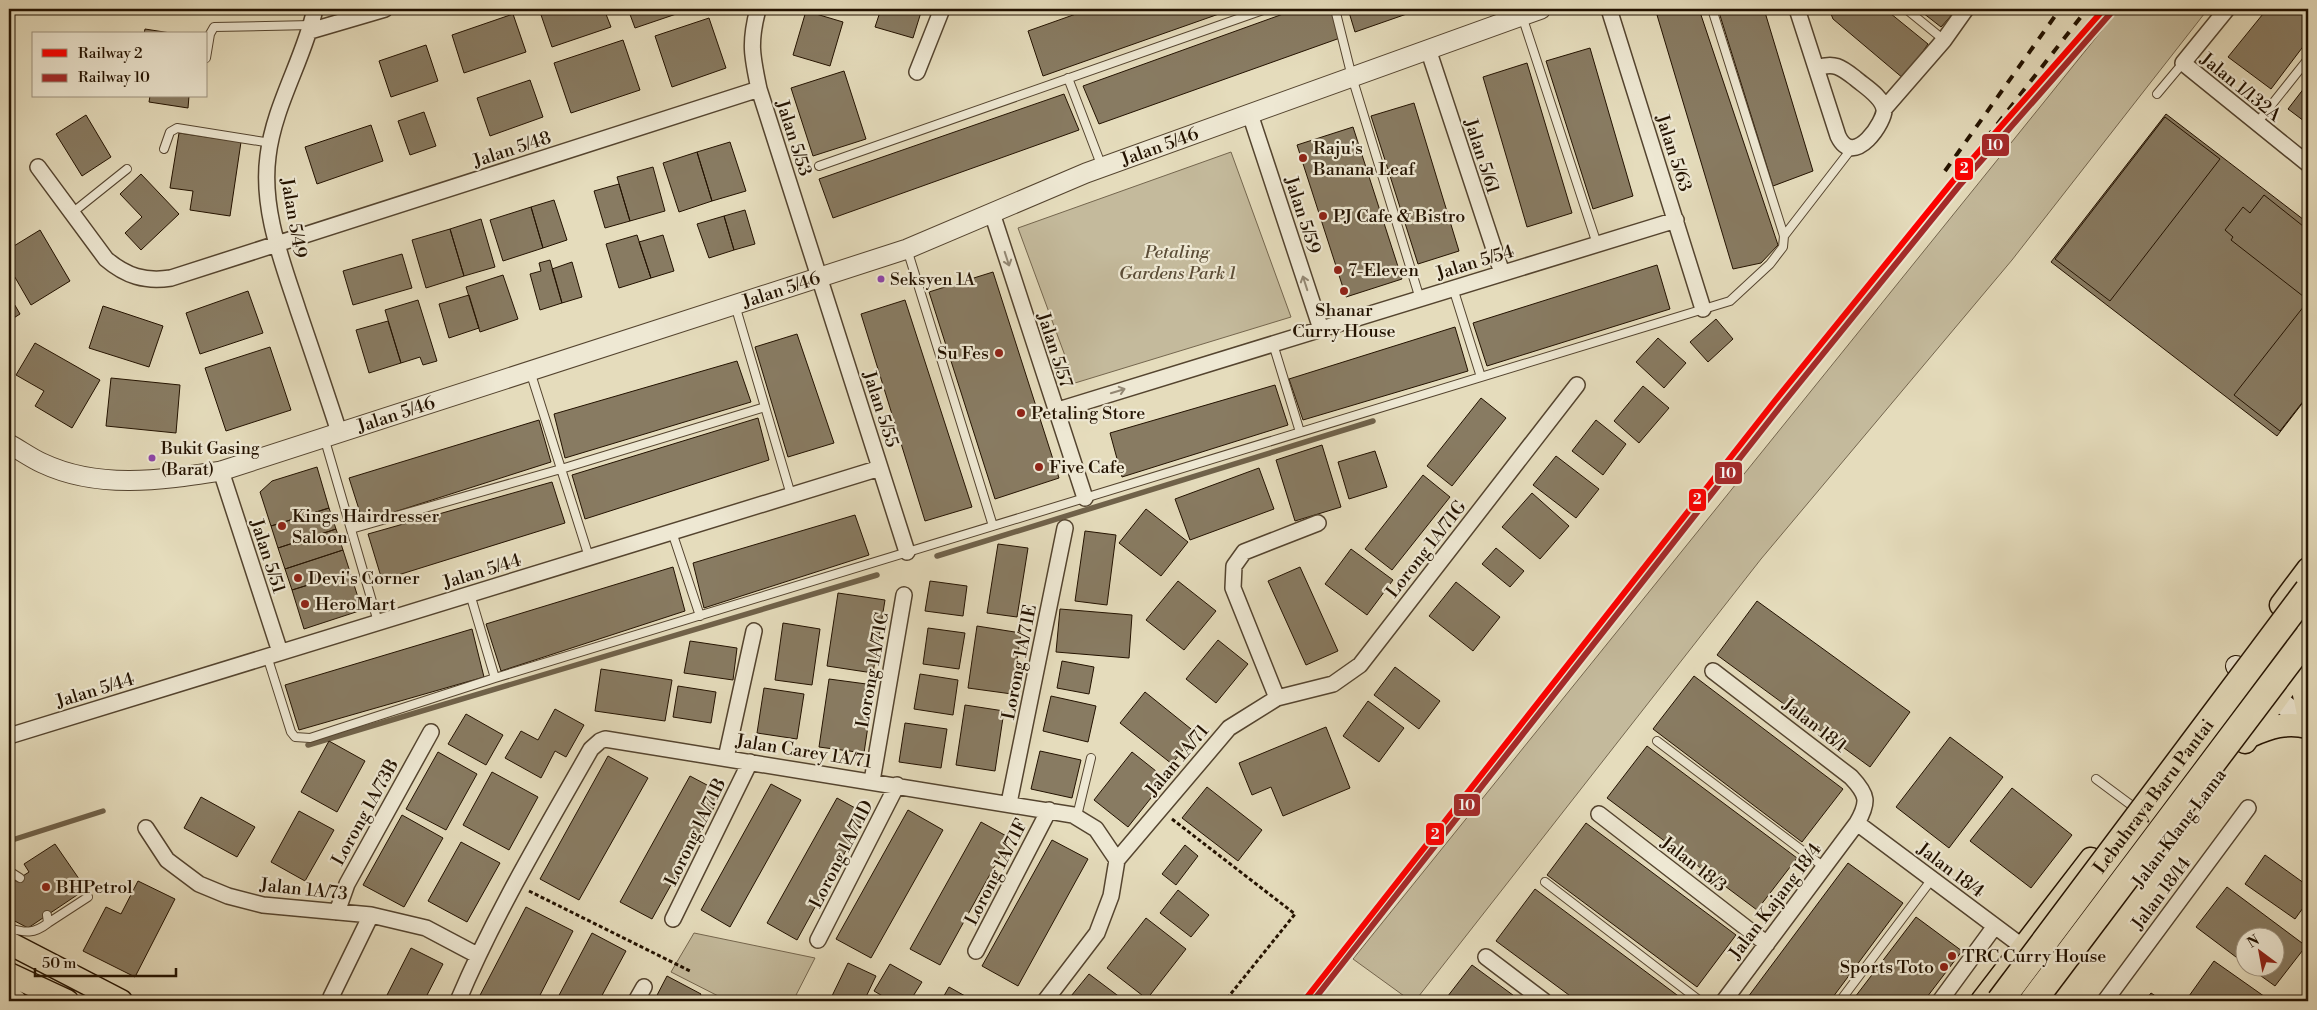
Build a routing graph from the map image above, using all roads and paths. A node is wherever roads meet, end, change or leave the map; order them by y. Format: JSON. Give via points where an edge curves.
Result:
{"nodes":[{"id":1,"x":315,"y":9,"type":"edge"},
{"id":2,"x":385,"y":9,"type":"edge"},
{"id":3,"x":758,"y":9,"type":"edge"},
{"id":4,"x":942,"y":9,"type":"edge"},
{"id":5,"x":1266,"y":9,"type":"edge"},
{"id":6,"x":1335,"y":9,"type":"edge"},
{"id":7,"x":1541,"y":9,"type":"edge"},
{"id":8,"x":1609,"y":9,"type":"edge"},
{"id":9,"x":1712,"y":9,"type":"edge"},
{"id":10,"x":1797,"y":9,"type":"edge"},
{"id":11,"x":1906,"y":9,"type":"edge"},
{"id":12,"x":1966,"y":9,"type":"edge"},
{"id":13,"x":2227,"y":9,"type":"edge"},
{"id":14,"x":1522,"y":16,"type":"junction"},
{"id":15,"x":311,"y":28,"type":"junction"},
{"id":16,"x":1944,"y":40,"type":"junction"},
{"id":17,"x":208,"y":46,"type":"edge"},
{"id":18,"x":1428,"y":50,"type":"junction"},
{"id":19,"x":2308,"y":58,"type":"edge"},
{"id":20,"x":2183,"y":64,"type":"junction"},
{"id":21,"x":1817,"y":68,"type":"junction"},
{"id":22,"x":917,"y":72,"type":"dead end"},
{"id":23,"x":1352,"y":77,"type":"junction"},
{"id":24,"x":1068,"y":78,"type":"junction"},
{"id":25,"x":759,"y":89,"type":"junction"},
{"id":26,"x":2157,"y":94,"type":"dead end"},
{"id":27,"x":1884,"y":109,"type":"junction"},
{"id":28,"x":1250,"y":114,"type":"junction"},
{"id":29,"x":2257,"y":123,"type":"junction"},
{"id":30,"x":270,"y":143,"type":"junction"},
{"id":31,"x":1852,"y":148,"type":"junction"},
{"id":32,"x":164,"y":149,"type":"dead end"},
{"id":33,"x":2308,"y":164,"type":"edge"},
{"id":34,"x":818,"y":166,"type":"dead end"},
{"id":35,"x":38,"y":167,"type":"dead end"},
{"id":36,"x":1102,"y":168,"type":"junction"},
{"id":37,"x":128,"y":169,"type":"dead end"},
{"id":38,"x":72,"y":213,"type":"junction"},
{"id":39,"x":992,"y":213,"type":"junction"},
{"id":40,"x":1676,"y":220,"type":"junction"},
{"id":41,"x":1784,"y":236,"type":"junction"},
{"id":42,"x":1597,"y":244,"type":"junction"},
{"id":43,"x":276,"y":245,"type":"junction"},
{"id":44,"x":906,"y":249,"type":"junction"},
{"id":45,"x":1502,"y":273,"type":"junction"},
{"id":46,"x":819,"y":277,"type":"junction"},
{"id":47,"x":1453,"y":288,"type":"junction"},
{"id":48,"x":1420,"y":298,"type":"junction"},
{"id":49,"x":735,"y":304,"type":"junction"},
{"id":50,"x":1703,"y":309,"type":"junction"},
{"id":51,"x":1321,"y":329,"type":"junction"},
{"id":52,"x":1273,"y":344,"type":"junction"},
{"id":53,"x":530,"y":371,"type":"junction"},
{"id":54,"x":1481,"y":377,"type":"junction"},
{"id":55,"x":1577,"y":385,"type":"dead end"},
{"id":56,"x":765,"y":407,"type":"junction"},
{"id":57,"x":1055,"y":411,"type":"junction"},
{"id":58,"x":1300,"y":432,"type":"junction"},
{"id":59,"x":332,"y":435,"type":"junction"},
{"id":60,"x":9,"y":444,"type":"edge"},
{"id":61,"x":880,"y":468,"type":"junction"},
{"id":62,"x":561,"y":469,"type":"junction"},
{"id":63,"x":221,"y":471,"type":"junction"},
{"id":64,"x":791,"y":495,"type":"junction"},
{"id":65,"x":1085,"y":498,"type":"junction"},
{"id":66,"x":1318,"y":523,"type":"dead end"},
{"id":67,"x":993,"y":526,"type":"junction"},
{"id":68,"x":1065,"y":528,"type":"dead end"},
{"id":69,"x":351,"y":529,"type":"junction"},
{"id":70,"x":672,"y":532,"type":"junction"},
{"id":71,"x":907,"y":552,"type":"junction"},
{"id":72,"x":589,"y":557,"type":"junction"},
{"id":73,"x":2308,"y":569,"type":"edge"},
{"id":74,"x":2308,"y":590,"type":"edge"},
{"id":75,"x":470,"y":594,"type":"junction"},
{"id":76,"x":904,"y":595,"type":"dead end"},
{"id":77,"x":700,"y":616,"type":"junction"},
{"id":78,"x":378,"y":622,"type":"junction"},
{"id":79,"x":754,"y":631,"type":"dead end"},
{"id":80,"x":2307,"y":649,"type":"edge"},
{"id":81,"x":273,"y":654,"type":"junction"},
{"id":82,"x":2236,"y":666,"type":"junction"},
{"id":83,"x":1713,"y":671,"type":"dead end"},
{"id":84,"x":495,"y":678,"type":"junction"},
{"id":85,"x":1277,"y":698,"type":"junction"},
{"id":86,"x":2277,"y":699,"type":"junction"},
{"id":87,"x":2308,"y":714,"type":"edge"},
{"id":88,"x":2308,"y":725,"type":"edge"},
{"id":89,"x":430,"y":732,"type":"dead end"},
{"id":90,"x":9,"y":736,"type":"edge"},
{"id":91,"x":2249,"y":736,"type":"junction"},
{"id":92,"x":1657,"y":741,"type":"dead end"},
{"id":93,"x":726,"y":758,"type":"junction"},
{"id":94,"x":1091,"y":758,"type":"dead end"},
{"id":95,"x":750,"y":762,"type":"junction"},
{"id":96,"x":2096,"y":779,"type":"dead end"},
{"id":97,"x":872,"y":781,"type":"junction"},
{"id":98,"x":897,"y":786,"type":"junction"},
{"id":99,"x":1009,"y":803,"type":"junction"},
{"id":100,"x":2131,"y":806,"type":"junction"},
{"id":101,"x":2248,"y":808,"type":"dead end"},
{"id":102,"x":1160,"y":809,"type":"junction"},
{"id":103,"x":1049,"y":810,"type":"junction"},
{"id":104,"x":1599,"y":814,"type":"dead end"},
{"id":105,"x":1077,"y":816,"type":"junction"},
{"id":106,"x":1857,"y":823,"type":"junction"},
{"id":107,"x":146,"y":828,"type":"dead end"},
{"id":108,"x":1117,"y":860,"type":"junction"},
{"id":109,"x":1824,"y":867,"type":"junction"},
{"id":110,"x":9,"y":871,"type":"edge"},
{"id":111,"x":20,"y":878,"type":"dead end"},
{"id":112,"x":1932,"y":879,"type":"junction"},
{"id":113,"x":1545,"y":882,"type":"dead end"},
{"id":114,"x":515,"y":884,"type":"junction"},
{"id":115,"x":88,"y":897,"type":"dead end"},
{"id":116,"x":337,"y":912,"type":"junction"},
{"id":117,"x":372,"y":915,"type":"junction"},
{"id":118,"x":673,"y":920,"type":"dead end"},
{"id":119,"x":1995,"y":926,"type":"junction"},
{"id":120,"x":9,"y":928,"type":"edge"},
{"id":121,"x":818,"y":940,"type":"dead end"},
{"id":122,"x":9,"y":943,"type":"edge"},
{"id":123,"x":1766,"y":944,"type":"junction"},
{"id":124,"x":2023,"y":947,"type":"junction"},
{"id":125,"x":976,"y":951,"type":"dead end"},
{"id":126,"x":477,"y":955,"type":"junction"},
{"id":127,"x":1486,"y":957,"type":"dead end"},
{"id":128,"x":690,"y":971,"type":"dead end"},
{"id":129,"x":9,"y":974,"type":"edge"},
{"id":130,"x":644,"y":986,"type":"dead end"},
{"id":131,"x":331,"y":997,"type":"dead end"},
{"id":132,"x":9,"y":998,"type":"edge"},
{"id":133,"x":15,"y":1001,"type":"edge"},
{"id":134,"x":67,"y":1001,"type":"edge"},
{"id":135,"x":121,"y":1001,"type":"edge"},
{"id":136,"x":458,"y":1001,"type":"edge"},
{"id":137,"x":636,"y":1001,"type":"edge"},
{"id":138,"x":1045,"y":1001,"type":"edge"},
{"id":139,"x":1225,"y":1001,"type":"edge"},
{"id":140,"x":1544,"y":1001,"type":"edge"},
{"id":141,"x":1700,"y":1001,"type":"edge"},
{"id":142,"x":1724,"y":1001,"type":"edge"},
{"id":143,"x":1840,"y":1001,"type":"edge"},
{"id":144,"x":1940,"y":1001,"type":"edge"},
{"id":145,"x":1982,"y":1001,"type":"edge"},
{"id":146,"x":2000,"y":1001,"type":"edge"},
{"id":147,"x":2033,"y":1001,"type":"edge"},
{"id":148,"x":2048,"y":1001,"type":"edge"},
{"id":149,"x":2105,"y":1001,"type":"edge"}],
"edges":[{"from":1,"to":15,"type":"street","name":"Jalan 5/49"},
{"from":2,"to":15,"type":"street"},
{"from":3,"to":25,"type":"street","name":"Jalan 5/53","via":[[751,54]]},
{"from":4,"to":22,"type":"street"},
{"from":5,"to":24,"type":"lane"},
{"from":6,"to":23,"type":"lane"},
{"from":7,"to":14,"type":"street","name":"Jalan 5/46"},
{"from":8,"to":40,"type":"street","name":"Jalan 5/63"},
{"from":9,"to":41,"type":"lane"},
{"from":10,"to":21,"type":"street"},
{"from":11,"to":16,"type":"lane"},
{"from":12,"to":16,"type":"street"},
{"from":13,"to":20,"type":"street"},
{"from":14,"to":18,"type":"street","name":"Jalan 5/46"},
{"from":14,"to":42,"type":"lane"},
{"from":15,"to":17,"type":"lane","via":[[214,27]]},
{"from":15,"to":30,"type":"street","name":"Jalan 5/49"},
{"from":16,"to":27,"type":"street"},
{"from":18,"to":23,"type":"street","name":"Jalan 5/46"},
{"from":18,"to":45,"type":"street","name":"Jalan 5/61"},
{"from":19,"to":29,"type":"lane"},
{"from":20,"to":26,"type":"lane","name":"Jalan 1/132A"},
{"from":20,"to":29,"type":"street","name":"Jalan 1/132A"},
{"from":21,"to":27,"type":"street","via":[[1830,64],[1840,66],[1878,97]]},
{"from":21,"to":31,"type":"street","via":[[1838,136],[1844,145]]},
{"from":23,"to":28,"type":"street","name":"Jalan 5/46"},
{"from":23,"to":48,"type":"lane"},
{"from":24,"to":34,"type":"lane"},
{"from":24,"to":36,"type":"lane"},
{"from":25,"to":43,"type":"street","name":"Jalan 5/48"},
{"from":25,"to":46,"type":"street","name":"Jalan 5/53"},
{"from":27,"to":31,"type":"street","via":[[1882,119],[1865,141]]},
{"from":28,"to":36,"type":"street","name":"Jalan 5/46"},
{"from":51,"to":28,"type":"street","name":"Jalan 5/59","one_way":true},
{"from":29,"to":33,"type":"street","name":"Jalan 1/132A"},
{"from":30,"to":32,"type":"lane","via":[[177,128],[170,132]]},
{"from":30,"to":43,"type":"street","name":"Jalan 5/49","via":[[267,192]]},
{"from":31,"to":41,"type":"lane"},
{"from":35,"to":38,"type":"street","name":"Jalan 5/48"},
{"from":36,"to":39,"type":"street","name":"Jalan 5/46"},
{"from":37,"to":38,"type":"lane"},
{"from":38,"to":43,"type":"street","name":"Jalan 5/48","via":[[106,259],[120,271],[153,281]]},
{"from":39,"to":44,"type":"street","name":"Jalan 5/46"},
{"from":39,"to":57,"type":"street","name":"Jalan 5/57","one_way":true},
{"from":40,"to":42,"type":"street","name":"Jalan 5/54"},
{"from":40,"to":50,"type":"street","name":"Jalan 5/63"},
{"from":41,"to":50,"type":"lane","via":[[1780,252],[1737,296]]},
{"from":42,"to":45,"type":"street","name":"Jalan 5/54"},
{"from":43,"to":59,"type":"street","name":"Jalan 5/49"},
{"from":44,"to":46,"type":"street","name":"Jalan 5/46"},
{"from":44,"to":67,"type":"lane"},
{"from":45,"to":47,"type":"street","name":"Jalan 5/54"},
{"from":46,"to":49,"type":"street","name":"Jalan 5/46"},
{"from":46,"to":61,"type":"street","name":"Jalan 5/55"},
{"from":47,"to":48,"type":"street","name":"Jalan 5/54"},
{"from":47,"to":54,"type":"lane"},
{"from":48,"to":51,"type":"street","name":"Jalan 5/54"},
{"from":49,"to":53,"type":"street","name":"Jalan 5/46"},
{"from":49,"to":56,"type":"lane"},
{"from":50,"to":54,"type":"lane"},
{"from":51,"to":52,"type":"street","name":"Jalan 5/54"},
{"from":57,"to":52,"type":"street","name":"Jalan 5/54","one_way":true},
{"from":52,"to":58,"type":"lane"},
{"from":53,"to":59,"type":"street","name":"Jalan 5/46"},
{"from":53,"to":62,"type":"lane"},
{"from":54,"to":58,"type":"lane"},
{"from":55,"to":85,"type":"street","name":"Lorong 1A/71G","via":[[1360,665],[1333,684]]},
{"from":56,"to":62,"type":"lane"},
{"from":56,"to":64,"type":"lane"},
{"from":57,"to":65,"type":"street","name":"Jalan 5/57"},
{"from":58,"to":65,"type":"lane"},
{"from":59,"to":63,"type":"street","name":"Jalan 5/46"},
{"from":59,"to":69,"type":"lane"},
{"from":60,"to":63,"type":"street","name":"Jalan 5/46","via":[[43,464],[92,479],[164,480]]},
{"from":61,"to":64,"type":"street","name":"Jalan 5/44"},
{"from":61,"to":71,"type":"street","name":"Jalan 5/55"},
{"from":62,"to":69,"type":"lane"},
{"from":62,"to":72,"type":"lane"},
{"from":63,"to":81,"type":"street","name":"Jalan 5/51"},
{"from":64,"to":70,"type":"street","name":"Jalan 5/44"},
{"from":65,"to":67,"type":"lane"},
{"from":66,"to":85,"type":"street","via":[[1244,552],[1234,566],[1233,588]]},
{"from":67,"to":71,"type":"lane"},
{"from":68,"to":99,"type":"street","name":"Lorong 1A/71E"},
{"from":69,"to":78,"type":"lane"},
{"from":70,"to":72,"type":"street","name":"Jalan 5/44"},
{"from":70,"to":77,"type":"lane"},
{"from":71,"to":77,"type":"lane"},
{"from":72,"to":75,"type":"street","name":"Jalan 5/44"},
{"from":73,"to":82,"type":"main road"},
{"from":74,"to":146,"type":"highway","name":"Lebuhraya Baru Pantai","bridge":true},
{"from":75,"to":78,"type":"street","name":"Jalan 5/44"},
{"from":75,"to":84,"type":"lane"},
{"from":76,"to":97,"type":"street","name":"Lorong 1A/71C"},
{"from":77,"to":84,"type":"lane"},
{"from":78,"to":81,"type":"street","name":"Jalan 5/44"},
{"from":79,"to":93,"type":"street"},
{"from":80,"to":86,"type":"main road","name":"Jalan Klang Lama"},
{"from":80,"to":87,"type":"main road","via":[[2302,685]]},
{"from":80,"to":147,"type":"highway","name":"Lebuhraya Baru Pantai","bridge":true},
{"from":81,"to":84,"type":"lane","via":[[289,727],[295,737],[300,738],[310,738]]},
{"from":81,"to":90,"type":"street","name":"Jalan 5/44"},
{"from":82,"to":86,"type":"main road"},
{"from":82,"to":100,"type":"main road"},
{"from":83,"to":106,"type":"street","name":"Jalan 18/1","via":[[1851,777],[1865,798],[1866,807]]},
{"from":85,"to":102,"type":"street","name":"Jalan 1A/71","via":[[1229,728]]},
{"from":86,"to":88,"type":"main road"},
{"from":86,"to":91,"type":"main road","name":"Jalan Klang Lama"},
{"from":88,"to":91,"type":"main road","via":[[2274,725]]},
{"from":89,"to":116,"type":"street","name":"Lorong 1A/73B","via":[[347,884]]},
{"from":91,"to":148,"type":"main road","name":"Jalan Klang Lama"},
{"from":92,"to":109,"type":"lane"},
{"from":93,"to":95,"type":"street","name":"Jalan Carey 1A/71"},
{"from":93,"to":114,"type":"street","name":"Jalan Carey 1A/71","via":[[600,741],[591,749]]},
{"from":94,"to":105,"type":"lane"},
{"from":95,"to":97,"type":"street","name":"Jalan Carey 1A/71"},
{"from":95,"to":118,"type":"street","name":"Lorong 1A/71B"},
{"from":96,"to":100,"type":"lane"},
{"from":97,"to":98,"type":"street","name":"Jalan Carey 1A/71"},
{"from":98,"to":99,"type":"street","name":"Jalan Carey 1A/71"},
{"from":98,"to":121,"type":"street","name":"Lorong 1A/71D"},
{"from":99,"to":103,"type":"street","name":"Jalan Carey 1A/71"},
{"from":100,"to":124,"type":"main road"},
{"from":101,"to":149,"type":"street","name":"Jalan 18/14"},
{"from":102,"to":108,"type":"street","name":"Jalan 1A/71"},
{"from":102,"to":139,"type":"path","via":[[1295,914]]},
{"from":103,"to":105,"type":"street","name":"Jalan Carey 1A/71"},
{"from":103,"to":125,"type":"street","name":"Lorong 1A/71F"},
{"from":104,"to":123,"type":"street","name":"Jalan 18/3"},
{"from":105,"to":108,"type":"street","name":"Jalan Carey 1A/71","via":[[1096,829]]},
{"from":106,"to":109,"type":"street","name":"Jalan Kajang 18/4"},
{"from":106,"to":112,"type":"street","name":"Jalan 18/4"},
{"from":107,"to":116,"type":"street","name":"Jalan 1A/73","via":[[167,860],[199,884],[262,905]]},
{"from":108,"to":138,"type":"street","via":[[1111,896],[1097,932]]},
{"from":109,"to":123,"type":"street","name":"Jalan Kajang 18/4"},
{"from":110,"to":111,"type":"lane"},
{"from":112,"to":119,"type":"street","name":"Jalan 18/4"},
{"from":112,"to":143,"type":"lane"},
{"from":113,"to":141,"type":"lane"},
{"from":114,"to":126,"type":"street","name":"Jalan Carey 1A/71"},
{"from":114,"to":128,"type":"path"},
{"from":115,"to":120,"type":"lane","via":[[48,919],[38,930],[26,933]]},
{"from":116,"to":117,"type":"street","name":"Jalan 1A/73"},
{"from":117,"to":126,"type":"street","name":"Jalan 1A/73","via":[[426,928]]},
{"from":117,"to":131,"type":"street"},
{"from":119,"to":124,"type":"street","name":"Jalan 18/4"},
{"from":119,"to":144,"type":"street"},
{"from":122,"to":135,"type":"main road"},
{"from":123,"to":142,"type":"street","name":"Jalan Kajang 18/4"},
{"from":124,"to":145,"type":"main road"},
{"from":126,"to":136,"type":"street","name":"Jalan Carey 1A/71"},
{"from":127,"to":140,"type":"street"},
{"from":129,"to":134,"type":"main road"},
{"from":130,"to":137,"type":"street"},
{"from":132,"to":133,"type":"main road"}]}
